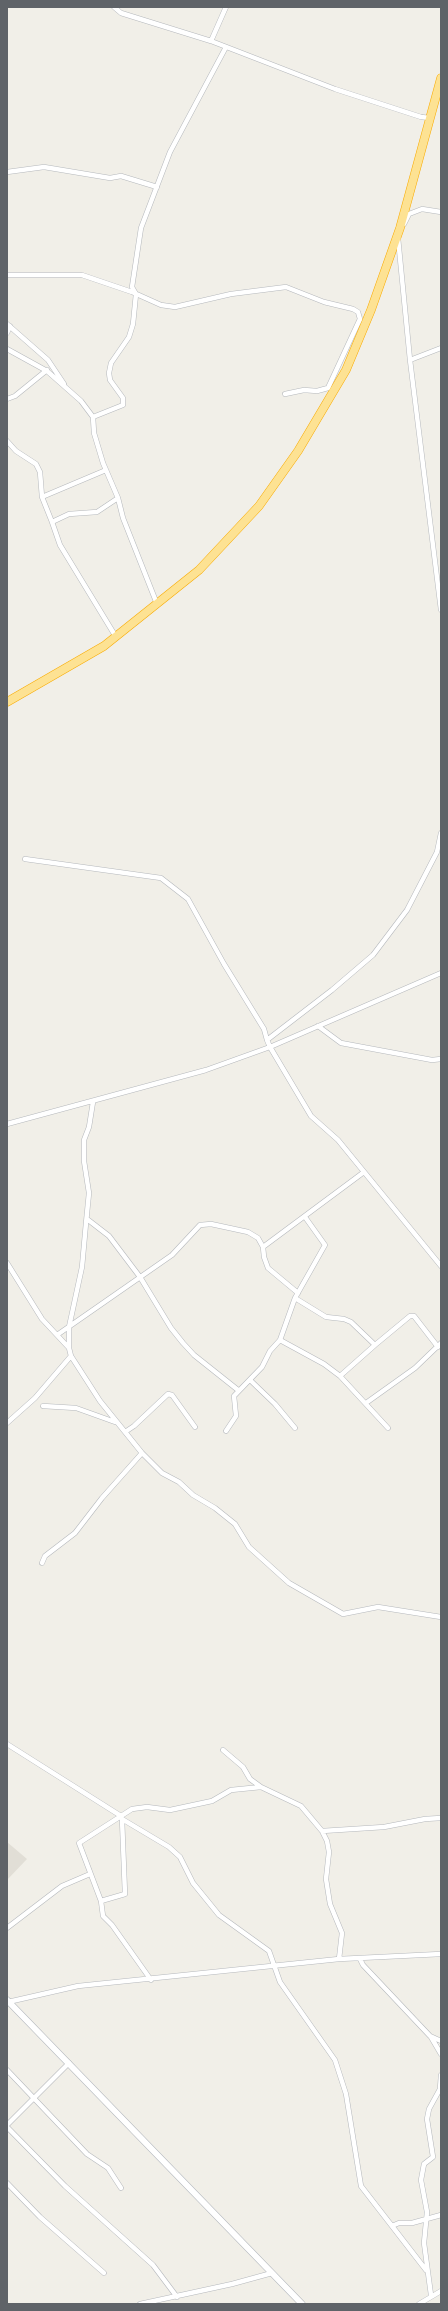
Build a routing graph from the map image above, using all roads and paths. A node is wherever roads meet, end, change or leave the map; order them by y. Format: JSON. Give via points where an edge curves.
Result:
{"nodes":[{"id":1,"x":114,"y":7,"type":"edge"},
{"id":2,"x":226,"y":7,"type":"edge"},
{"id":3,"x":211,"y":41,"type":"junction"},
{"id":4,"x":226,"y":47,"type":"junction"},
{"id":5,"x":441,"y":78,"type":"edge"},
{"id":6,"x":430,"y":118,"type":"junction"},
{"id":7,"x":7,"y":172,"type":"edge"},
{"id":8,"x":157,"y":187,"type":"junction"},
{"id":9,"x":441,"y":212,"type":"edge"},
{"id":10,"x":397,"y":234,"type":"junction"},
{"id":11,"x":398,"y":243,"type":"junction"},
{"id":12,"x":7,"y":275,"type":"edge"},
{"id":13,"x":136,"y":294,"type":"junction"},
{"id":14,"x":9,"y":325,"type":"edge"},
{"id":15,"x":7,"y":334,"type":"edge"},
{"id":16,"x":441,"y":348,"type":"edge"},
{"id":17,"x":7,"y":349,"type":"edge"},
{"id":18,"x":410,"y":360,"type":"junction"},
{"id":19,"x":50,"y":364,"type":"junction"},
{"id":20,"x":47,"y":371,"type":"junction"},
{"id":21,"x":69,"y":390,"type":"junction"},
{"id":22,"x":285,"y":394,"type":"dead end"},
{"id":23,"x":7,"y":399,"type":"edge"},
{"id":24,"x":93,"y":417,"type":"junction"},
{"id":25,"x":7,"y":441,"type":"edge"},
{"id":26,"x":106,"y":470,"type":"junction"},
{"id":27,"x":42,"y":497,"type":"junction"},
{"id":28,"x":118,"y":498,"type":"junction"},
{"id":29,"x":52,"y":522,"type":"junction"},
{"id":30,"x":158,"y":604,"type":"junction"},
{"id":31,"x":441,"y":610,"type":"edge"},
{"id":32,"x":116,"y":637,"type":"junction"},
{"id":33,"x":7,"y":702,"type":"edge"},
{"id":34,"x":441,"y":833,"type":"edge"},
{"id":35,"x":440,"y":840,"type":"edge"},
{"id":36,"x":25,"y":859,"type":"dead end"},
{"id":37,"x":441,"y":973,"type":"edge"},
{"id":38,"x":318,"y":1026,"type":"junction"},
{"id":39,"x":268,"y":1040,"type":"junction"},
{"id":40,"x":270,"y":1047,"type":"junction"},
{"id":41,"x":441,"y":1058,"type":"edge"},
{"id":42,"x":93,"y":1102,"type":"junction"},
{"id":43,"x":7,"y":1124,"type":"edge"},
{"id":44,"x":364,"y":1172,"type":"junction"},
{"id":45,"x":305,"y":1217,"type":"junction"},
{"id":46,"x":86,"y":1219,"type":"junction"},
{"id":47,"x":263,"y":1247,"type":"junction"},
{"id":48,"x":7,"y":1263,"type":"edge"},
{"id":49,"x":441,"y":1266,"type":"edge"},
{"id":50,"x":140,"y":1277,"type":"junction"},
{"id":51,"x":298,"y":1293,"type":"junction"},
{"id":52,"x":295,"y":1298,"type":"junction"},
{"id":53,"x":70,"y":1327,"type":"junction"},
{"id":54,"x":57,"y":1335,"type":"junction"},
{"id":55,"x":280,"y":1340,"type":"junction"},
{"id":56,"x":375,"y":1345,"type":"junction"},
{"id":57,"x":439,"y":1345,"type":"edge"},
{"id":58,"x":69,"y":1348,"type":"junction"},
{"id":59,"x":71,"y":1356,"type":"junction"},
{"id":60,"x":340,"y":1376,"type":"junction"},
{"id":61,"x":250,"y":1380,"type":"junction"},
{"id":62,"x":238,"y":1390,"type":"junction"},
{"id":63,"x":366,"y":1403,"type":"junction"},
{"id":64,"x":43,"y":1406,"type":"dead end"},
{"id":65,"x":7,"y":1423,"type":"edge"},
{"id":66,"x":118,"y":1424,"type":"junction"},
{"id":67,"x":195,"y":1426,"type":"dead end"},
{"id":68,"x":295,"y":1428,"type":"dead end"},
{"id":69,"x":388,"y":1428,"type":"dead end"},
{"id":70,"x":226,"y":1431,"type":"dead end"},
{"id":71,"x":125,"y":1432,"type":"junction"},
{"id":72,"x":142,"y":1453,"type":"junction"},
{"id":73,"x":42,"y":1563,"type":"dead end"},
{"id":74,"x":441,"y":1617,"type":"edge"},
{"id":75,"x":7,"y":1744,"type":"edge"},
{"id":76,"x":222,"y":1750,"type":"dead end"},
{"id":77,"x":261,"y":1787,"type":"junction"},
{"id":78,"x":121,"y":1818,"type":"junction"},
{"id":79,"x":441,"y":1818,"type":"edge"},
{"id":80,"x":322,"y":1831,"type":"junction"},
{"id":81,"x":90,"y":1874,"type":"junction"},
{"id":82,"x":101,"y":1901,"type":"junction"},
{"id":83,"x":7,"y":1928,"type":"edge"},
{"id":84,"x":441,"y":1954,"type":"edge"},
{"id":85,"x":339,"y":1959,"type":"junction"},
{"id":86,"x":360,"y":1959,"type":"junction"},
{"id":87,"x":275,"y":1966,"type":"junction"},
{"id":88,"x":151,"y":1980,"type":"junction"},
{"id":89,"x":8,"y":2001,"type":"edge"},
{"id":90,"x":430,"y":2036,"type":"junction"},
{"id":91,"x":441,"y":2041,"type":"edge"},
{"id":92,"x":441,"y":2054,"type":"edge"},
{"id":93,"x":69,"y":2063,"type":"junction"},
{"id":94,"x":7,"y":2070,"type":"edge"},
{"id":95,"x":441,"y":2075,"type":"edge"},
{"id":96,"x":34,"y":2098,"type":"junction"},
{"id":97,"x":7,"y":2126,"type":"edge"},
{"id":98,"x":7,"y":2183,"type":"edge"},
{"id":99,"x":121,"y":2188,"type":"dead end"},
{"id":100,"x":441,"y":2215,"type":"edge"},
{"id":101,"x":426,"y":2220,"type":"junction"},
{"id":102,"x":392,"y":2226,"type":"junction"},
{"id":103,"x":426,"y":2270,"type":"junction"},
{"id":104,"x":104,"y":2273,"type":"dead end"},
{"id":105,"x":272,"y":2273,"type":"junction"},
{"id":106,"x":441,"y":2291,"type":"edge"},
{"id":107,"x":431,"y":2295,"type":"junction"},
{"id":108,"x":177,"y":2297,"type":"junction"},
{"id":109,"x":140,"y":2304,"type":"edge"},
{"id":110,"x":302,"y":2304,"type":"edge"},
{"id":111,"x":419,"y":2304,"type":"edge"}],
"edges":[{"from":1,"to":3,"type":"street","via":[[121,13]]},
{"from":2,"to":3,"type":"street"},
{"from":3,"to":4,"type":"street"},
{"from":4,"to":6,"type":"street","via":[[335,89],[421,118]]},
{"from":4,"to":8,"type":"street","via":[[170,152]]},
{"from":5,"to":6,"type":"highway"},
{"from":6,"to":10,"type":"highway"},
{"from":7,"to":8,"type":"street","via":[[44,167],[110,178],[121,176]]},
{"from":8,"to":13,"type":"street","via":[[139,237],[132,287]]},
{"from":9,"to":11,"type":"street","via":[[422,209],[409,214]]},
{"from":10,"to":11,"type":"street"},
{"from":10,"to":30,"type":"highway","via":[[371,310],[346,370],[298,451],[259,506],[235,533],[199,570]]},
{"from":11,"to":18,"type":"street"},
{"from":12,"to":13,"type":"street","via":[[82,275]]},
{"from":13,"to":22,"type":"street","via":[[161,305],[175,307],[207,299],[286,287],[358,312],[360,319],[328,388]]},
{"from":13,"to":24,"type":"street","via":[[129,337],[111,363],[109,373],[110,380],[123,398],[123,405]]},
{"from":14,"to":15,"type":"street"},
{"from":14,"to":19,"type":"street"},
{"from":16,"to":18,"type":"street"},
{"from":17,"to":20,"type":"street"},
{"from":18,"to":31,"type":"street"},
{"from":19,"to":20,"type":"street"},
{"from":19,"to":21,"type":"street"},
{"from":20,"to":21,"type":"street"},
{"from":20,"to":23,"type":"street","via":[[15,396]]},
{"from":21,"to":24,"type":"street"},
{"from":24,"to":26,"type":"street","via":[[94,433]]},
{"from":25,"to":27,"type":"street","via":[[16,451],[36,464],[40,472]]},
{"from":26,"to":27,"type":"street"},
{"from":26,"to":28,"type":"street"},
{"from":27,"to":29,"type":"street"},
{"from":28,"to":29,"type":"street","via":[[97,512],[69,514]]},
{"from":28,"to":30,"type":"street","via":[[123,518]]},
{"from":29,"to":32,"type":"street","via":[[60,546]]},
{"from":30,"to":32,"type":"highway"},
{"from":32,"to":33,"type":"highway"},
{"from":34,"to":35,"type":"street"},
{"from":35,"to":39,"type":"street","via":[[437,852],[407,910],[373,955]]},
{"from":36,"to":39,"type":"street","via":[[161,878],[188,899]]},
{"from":37,"to":38,"type":"street"},
{"from":38,"to":40,"type":"street"},
{"from":38,"to":41,"type":"street","via":[[341,1043],[432,1060]]},
{"from":39,"to":40,"type":"street"},
{"from":40,"to":42,"type":"street","via":[[206,1070]]},
{"from":40,"to":44,"type":"street","via":[[304,1107],[338,1140]]},
{"from":42,"to":43,"type":"street"},
{"from":42,"to":46,"type":"street","via":[[84,1140],[89,1193]]},
{"from":44,"to":45,"type":"street"},
{"from":44,"to":49,"type":"street"},
{"from":45,"to":47,"type":"street"},
{"from":45,"to":51,"type":"street","via":[[325,1245]]},
{"from":46,"to":50,"type":"street","via":[[109,1236]]},
{"from":46,"to":53,"type":"street","via":[[82,1268]]},
{"from":47,"to":50,"type":"street","via":[[258,1238],[248,1232],[211,1224],[200,1225],[172,1255]]},
{"from":47,"to":51,"type":"street","via":[[268,1268]]},
{"from":48,"to":54,"type":"street","via":[[42,1319]]},
{"from":50,"to":53,"type":"street"},
{"from":50,"to":62,"type":"street","via":[[183,1343]]},
{"from":51,"to":52,"type":"street"},
{"from":52,"to":55,"type":"street"},
{"from":52,"to":56,"type":"street","via":[[326,1317],[351,1322]]},
{"from":53,"to":54,"type":"street"},
{"from":53,"to":58,"type":"street"},
{"from":54,"to":58,"type":"street"},
{"from":55,"to":60,"type":"street","via":[[324,1364]]},
{"from":55,"to":61,"type":"street"},
{"from":56,"to":57,"type":"street","via":[[412,1316]]},
{"from":56,"to":60,"type":"street"},
{"from":57,"to":63,"type":"street","via":[[415,1368]]},
{"from":58,"to":59,"type":"street"},
{"from":59,"to":65,"type":"street","via":[[35,1398]]},
{"from":59,"to":66,"type":"street"},
{"from":60,"to":63,"type":"street"},
{"from":61,"to":62,"type":"street"},
{"from":61,"to":68,"type":"street"},
{"from":62,"to":70,"type":"street","via":[[233,1400],[236,1416]]},
{"from":63,"to":69,"type":"street"},
{"from":64,"to":66,"type":"street","via":[[76,1408],[109,1418]]},
{"from":66,"to":71,"type":"street"},
{"from":67,"to":71,"type":"street","via":[[172,1395],[168,1394]]},
{"from":71,"to":72,"type":"street"},
{"from":72,"to":73,"type":"street","via":[[75,1533],[45,1556]]},
{"from":72,"to":74,"type":"street","via":[[162,1473],[179,1482],[192,1495],[215,1508],[235,1524],[249,1547],[289,1583],[343,1614],[378,1607]]},
{"from":75,"to":78,"type":"street"},
{"from":76,"to":77,"type":"street","via":[[243,1767],[250,1779]]},
{"from":77,"to":78,"type":"street","via":[[231,1790],[212,1801],[170,1810],[132,1808]]},
{"from":77,"to":80,"type":"street","via":[[301,1806]]},
{"from":78,"to":81,"type":"street","via":[[80,1843]]},
{"from":78,"to":82,"type":"street","via":[[125,1894]]},
{"from":78,"to":87,"type":"street","via":[[169,1847],[180,1857],[193,1883],[219,1915],[268,1951]]},
{"from":79,"to":80,"type":"street","via":[[384,1827]]},
{"from":80,"to":85,"type":"street","via":[[329,1852],[326,1879],[330,1904],[342,1933]]},
{"from":81,"to":82,"type":"street"},
{"from":81,"to":83,"type":"street","via":[[62,1886]]},
{"from":82,"to":88,"type":"street","via":[[103,1916],[112,1924]]},
{"from":84,"to":86,"type":"street"},
{"from":85,"to":86,"type":"street"},
{"from":85,"to":87,"type":"street"},
{"from":86,"to":90,"type":"street"},
{"from":87,"to":88,"type":"street"},
{"from":87,"to":102,"type":"street","via":[[280,1982],[335,2060],[346,2094],[361,2186]]},
{"from":88,"to":89,"type":"street","via":[[78,1986]]},
{"from":89,"to":93,"type":"street"},
{"from":90,"to":91,"type":"street"},
{"from":90,"to":92,"type":"street"},
{"from":93,"to":96,"type":"street"},
{"from":93,"to":105,"type":"street"},
{"from":94,"to":96,"type":"street"},
{"from":95,"to":101,"type":"street","via":[[440,2089],[427,2118],[433,2157],[424,2164],[421,2180]]},
{"from":96,"to":97,"type":"street"},
{"from":96,"to":99,"type":"street","via":[[87,2154],[108,2168]]},
{"from":97,"to":108,"type":"street","via":[[65,2186],[153,2265]]},
{"from":98,"to":104,"type":"street","via":[[40,2217]]},
{"from":100,"to":101,"type":"street"},
{"from":101,"to":102,"type":"street"},
{"from":101,"to":103,"type":"street"},
{"from":102,"to":103,"type":"street"},
{"from":103,"to":107,"type":"street"},
{"from":105,"to":108,"type":"street"},
{"from":105,"to":110,"type":"street"},
{"from":106,"to":107,"type":"street"},
{"from":107,"to":111,"type":"street"},
{"from":108,"to":109,"type":"street"}]}
